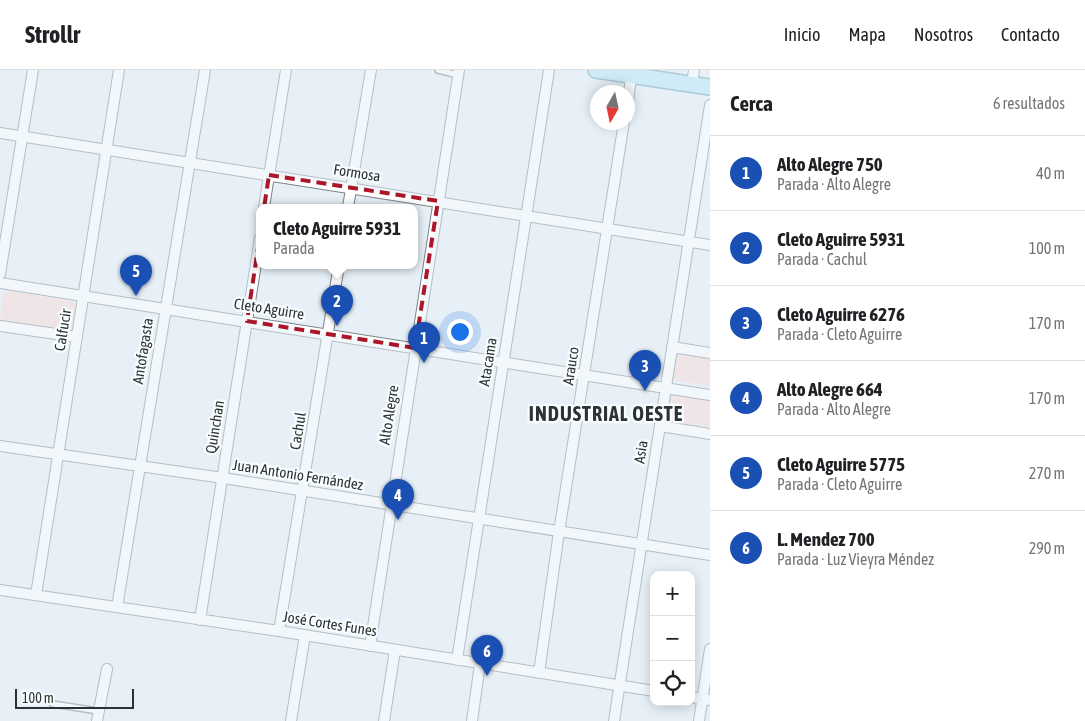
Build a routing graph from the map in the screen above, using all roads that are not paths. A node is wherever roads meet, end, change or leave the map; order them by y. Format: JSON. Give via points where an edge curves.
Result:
{"nodes":[{"id":1,"x":33,"y":70,"type":"edge"},
{"id":2,"x":119,"y":70,"type":"edge"},
{"id":3,"x":205,"y":70,"type":"edge"},
{"id":4,"x":286,"y":70,"type":"edge"},
{"id":5,"x":371,"y":70,"type":"edge"},
{"id":6,"x":438,"y":70,"type":"edge"},
{"id":7,"x":549,"y":70,"type":"edge"},
{"id":8,"x":596,"y":70,"type":"edge"},
{"id":9,"x":632,"y":72,"type":"edge"},
{"id":10,"x":458,"y":73,"type":"edge"},
{"id":11,"x":693,"y":77,"type":"edge"},
{"id":12,"x":630,"y":85,"type":"edge"},
{"id":13,"x":710,"y":87,"type":"edge"},
{"id":14,"x":710,"y":104,"type":"edge"},
{"id":15,"x":623,"y":130,"type":"edge"},
{"id":16,"x":0,"y":133,"type":"edge"},
{"id":17,"x":23,"y":136,"type":"junction"},
{"id":18,"x":106,"y":149,"type":"junction"},
{"id":19,"x":189,"y":161,"type":"junction"},
{"id":20,"x":269,"y":175,"type":"junction"},
{"id":21,"x":351,"y":187,"type":"junction"},
{"id":22,"x":438,"y":201,"type":"junction"},
{"id":23,"x":264,"y":204,"type":"edge"},
{"id":24,"x":348,"y":204,"type":"edge"},
{"id":25,"x":526,"y":214,"type":"junction"},
{"id":26,"x":608,"y":229,"type":"junction"},
{"id":27,"x":688,"y":242,"type":"junction"},
{"id":28,"x":710,"y":245,"type":"edge"},
{"id":29,"x":256,"y":264,"type":"edge"},
{"id":30,"x":338,"y":269,"type":"edge"},
{"id":31,"x":0,"y":274,"type":"edge"},
{"id":32,"x":0,"y":283,"type":"edge"},
{"id":33,"x":83,"y":296,"type":"junction"},
{"id":34,"x":165,"y":309,"type":"junction"},
{"id":35,"x":247,"y":321,"type":"junction"},
{"id":36,"x":0,"y":326,"type":"edge"},
{"id":37,"x":328,"y":334,"type":"junction"},
{"id":38,"x":77,"y":337,"type":"junction"},
{"id":39,"x":672,"y":347,"type":"junction"},
{"id":40,"x":415,"y":348,"type":"junction"},
{"id":41,"x":710,"y":353,"type":"edge"},
{"id":42,"x":503,"y":362,"type":"junction"},
{"id":43,"x":585,"y":375,"type":"junction"},
{"id":44,"x":666,"y":388,"type":"junction"},
{"id":45,"x":710,"y":395,"type":"edge"},
{"id":46,"x":660,"y":426,"type":"junction"},
{"id":47,"x":710,"y":434,"type":"edge"},
{"id":48,"x":0,"y":446,"type":"edge"},
{"id":49,"x":58,"y":454,"type":"junction"},
{"id":50,"x":140,"y":466,"type":"junction"},
{"id":51,"x":223,"y":478,"type":"junction"},
{"id":52,"x":304,"y":492,"type":"junction"},
{"id":53,"x":390,"y":504,"type":"junction"},
{"id":54,"x":478,"y":518,"type":"junction"},
{"id":55,"x":559,"y":532,"type":"junction"},
{"id":56,"x":642,"y":545,"type":"junction"},
{"id":57,"x":710,"y":555,"type":"edge"},
{"id":58,"x":0,"y":590,"type":"edge"},
{"id":59,"x":0,"y":594,"type":"edge"},
{"id":60,"x":36,"y":595,"type":"junction"},
{"id":61,"x":117,"y":607,"type":"junction"},
{"id":62,"x":200,"y":620,"type":"junction"},
{"id":63,"x":279,"y":631,"type":"junction"},
{"id":64,"x":305,"y":635,"type":"junction"},
{"id":65,"x":370,"y":646,"type":"junction"},
{"id":66,"x":710,"y":649,"type":"edge"},
{"id":67,"x":395,"y":650,"type":"junction"},
{"id":68,"x":457,"y":660,"type":"junction"},
{"id":69,"x":480,"y":664,"type":"junction"},
{"id":70,"x":107,"y":669,"type":"dead end"},
{"id":71,"x":539,"y":673,"type":"junction"},
{"id":72,"x":620,"y":686,"type":"junction"},
{"id":73,"x":650,"y":690,"type":"edge"},
{"id":74,"x":706,"y":700,"type":"edge"},
{"id":75,"x":53,"y":704,"type":"dead end"},
{"id":76,"x":97,"y":716,"type":"edge"},
{"id":77,"x":291,"y":721,"type":"edge"},
{"id":78,"x":384,"y":721,"type":"edge"},
{"id":79,"x":472,"y":721,"type":"edge"},
{"id":80,"x":614,"y":721,"type":"edge"},
{"id":81,"x":699,"y":721,"type":"edge"}],
"edges":[{"from":1,"to":17,"type":"street"},
{"from":2,"to":18,"type":"street","name":"Calfucir"},
{"from":3,"to":19,"type":"street","name":"Antofagasta"},
{"from":4,"to":20,"type":"street"},
{"from":5,"to":21,"type":"street"},
{"from":6,"to":10,"type":"lane"},
{"from":7,"to":25,"type":"street","name":"Atacama"},
{"from":8,"to":9,"type":"main road"},
{"from":9,"to":11,"type":"main road"},
{"from":9,"to":12,"type":"street"},
{"from":10,"to":22,"type":"street","name":"Alto Alegre"},
{"from":11,"to":13,"type":"main road"},
{"from":14,"to":27,"type":"street","name":"Asia"},
{"from":15,"to":26,"type":"street","name":"Arauco"},
{"from":16,"to":17,"type":"street","name":"Formosa"},
{"from":17,"to":18,"type":"street","name":"Formosa"},
{"from":17,"to":31,"type":"street"},
{"from":18,"to":19,"type":"street","name":"Formosa"},
{"from":18,"to":33,"type":"street","name":"Calfucir"},
{"from":19,"to":20,"type":"street","name":"Formosa"},
{"from":19,"to":34,"type":"street","name":"Antofagasta"},
{"from":20,"to":21,"type":"street","name":"Formosa"},
{"from":20,"to":23,"type":"street"},
{"from":21,"to":22,"type":"street","name":"Formosa"},
{"from":21,"to":24,"type":"street"},
{"from":22,"to":25,"type":"street","name":"Formosa"},
{"from":22,"to":40,"type":"street","name":"Alto Alegre"},
{"from":25,"to":26,"type":"street","name":"Formosa"},
{"from":25,"to":42,"type":"street","name":"Atacama"},
{"from":26,"to":27,"type":"street","name":"Formosa"},
{"from":26,"to":43,"type":"street","name":"Arauco"},
{"from":27,"to":28,"type":"street","name":"Formosa"},
{"from":27,"to":39,"type":"street","name":"Asia"},
{"from":29,"to":35,"type":"street","name":"Quinchan"},
{"from":30,"to":37,"type":"street","name":"Cachul"},
{"from":32,"to":33,"type":"street","name":"Cleto Aguirre"},
{"from":33,"to":34,"type":"street","name":"Cleto Aguirre"},
{"from":33,"to":38,"type":"street","name":"Calfucir"},
{"from":34,"to":35,"type":"street","name":"Cleto Aguirre"},
{"from":34,"to":50,"type":"street","name":"Antofagasta"},
{"from":35,"to":37,"type":"street","name":"Cleto Aguirre"},
{"from":35,"to":51,"type":"street","name":"Quinchan"},
{"from":36,"to":38,"type":"street"},
{"from":37,"to":40,"type":"street","name":"Cleto Aguirre"},
{"from":37,"to":52,"type":"street","name":"Cachul"},
{"from":38,"to":49,"type":"street","name":"Calfucir"},
{"from":39,"to":41,"type":"street"},
{"from":39,"to":44,"type":"street","name":"Asia"},
{"from":40,"to":42,"type":"street","name":"Cleto Aguirre"},
{"from":40,"to":53,"type":"street","name":"Alto Alegre"},
{"from":42,"to":43,"type":"street","name":"Cleto Aguirre"},
{"from":42,"to":54,"type":"street","name":"Atacama"},
{"from":43,"to":44,"type":"street","name":"Cleto Aguirre"},
{"from":43,"to":55,"type":"street","name":"Arauco"},
{"from":44,"to":45,"type":"street","name":"Cleto Aguirre"},
{"from":44,"to":46,"type":"street","name":"Asia"},
{"from":46,"to":47,"type":"street"},
{"from":46,"to":56,"type":"street","name":"Asia"},
{"from":48,"to":49,"type":"street","name":"Juan Antonio Fernández"},
{"from":49,"to":50,"type":"street","name":"Juan Antonio Fernández"},
{"from":49,"to":60,"type":"street","name":"Calfucir"},
{"from":50,"to":51,"type":"street","name":"Juan Antonio Fernández"},
{"from":50,"to":61,"type":"street","name":"Antofagasta"},
{"from":51,"to":52,"type":"street","name":"Juan Antonio Fernández"},
{"from":51,"to":62,"type":"street","name":"Quinchan"},
{"from":52,"to":53,"type":"street","name":"Juan Antonio Fernández"},
{"from":52,"to":63,"type":"street","name":"Cachul"},
{"from":53,"to":54,"type":"street","name":"Juan Antonio Fernández"},
{"from":53,"to":65,"type":"street","name":"Alto Alegre"},
{"from":54,"to":55,"type":"street","name":"Juan Antonio Fernández"},
{"from":54,"to":68,"type":"street","name":"Atacama"},
{"from":55,"to":56,"type":"street","name":"Juan Antonio Fernández"},
{"from":55,"to":71,"type":"street","name":"Arauco"},
{"from":56,"to":57,"type":"street","name":"Juan Antonio Fernández"},
{"from":56,"to":72,"type":"street","name":"Asia"},
{"from":58,"to":59,"type":"street"},
{"from":58,"to":60,"type":"street","name":"José Cortes Funes"},
{"from":60,"to":61,"type":"street","name":"José Cortes Funes"},
{"from":61,"to":62,"type":"street","name":"José Cortes Funes"},
{"from":62,"to":63,"type":"street","name":"José Cortes Funes"},
{"from":63,"to":64,"type":"street","name":"José Cortes Funes"},
{"from":64,"to":65,"type":"street","name":"José Cortes Funes"},
{"from":64,"to":77,"type":"street"},
{"from":65,"to":67,"type":"street","name":"José Cortes Funes"},
{"from":66,"to":74,"type":"street"},
{"from":67,"to":68,"type":"street","name":"José Cortes Funes"},
{"from":67,"to":78,"type":"street"},
{"from":68,"to":69,"type":"street","name":"José Cortes Funes"},
{"from":69,"to":71,"type":"street","name":"José Cortes Funes"},
{"from":69,"to":79,"type":"street"},
{"from":70,"to":76,"type":"street"},
{"from":71,"to":72,"type":"street","name":"José Cortes Funes"},
{"from":72,"to":73,"type":"street","name":"José Cortes Funes"},
{"from":72,"to":80,"type":"street","name":"Asia"},
{"from":74,"to":81,"type":"street"},
{"from":75,"to":76,"type":"lane"}]}
